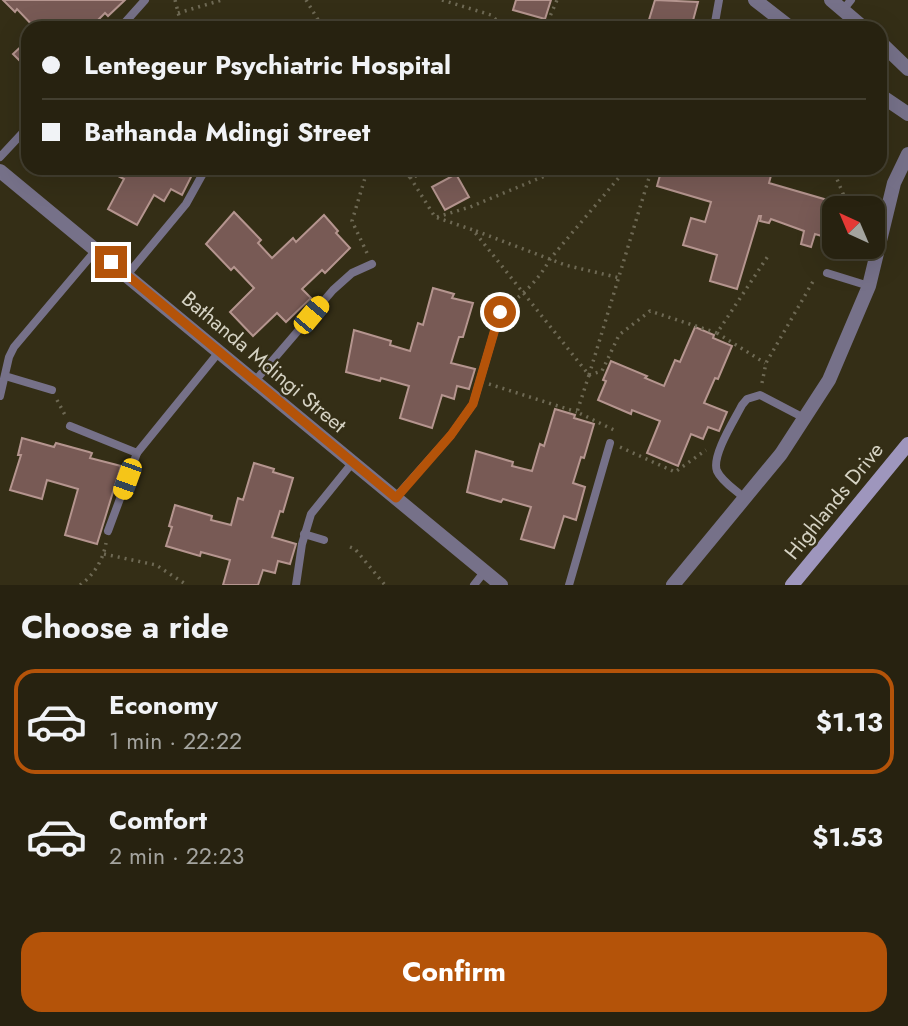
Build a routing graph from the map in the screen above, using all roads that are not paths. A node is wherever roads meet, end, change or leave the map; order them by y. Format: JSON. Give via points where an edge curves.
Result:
{"nodes":[{"id":1,"x":145,"y":0,"type":"edge"},
{"id":2,"x":719,"y":0,"type":"edge"},
{"id":3,"x":755,"y":0,"type":"edge"},
{"id":4,"x":831,"y":0,"type":"edge"},
{"id":5,"x":847,"y":5,"type":"edge"},
{"id":6,"x":126,"y":21,"type":"edge"},
{"id":7,"x":715,"y":21,"type":"edge"},
{"id":8,"x":782,"y":21,"type":"edge"},
{"id":9,"x":859,"y":21,"type":"edge"},
{"id":10,"x":887,"y":49,"type":"edge"},
{"id":11,"x":908,"y":69,"type":"edge"},
{"id":12,"x":887,"y":100,"type":"edge"},
{"id":13,"x":908,"y":114,"type":"edge"},
{"id":14,"x":21,"y":135,"type":"edge"},
{"id":15,"x":908,"y":154,"type":"edge"},
{"id":16,"x":0,"y":158,"type":"edge"},
{"id":17,"x":0,"y":170,"type":"edge"},
{"id":18,"x":202,"y":175,"type":"edge"},
{"id":19,"x":96,"y":250,"type":"junction"},
{"id":20,"x":373,"y":264,"type":"road end"},
{"id":21,"x":823,"y":272,"type":"road end"},
{"id":22,"x":127,"y":275,"type":"junction"},
{"id":23,"x":869,"y":285,"type":"junction"},
{"id":24,"x":500,"y":312,"type":"road end"},
{"id":25,"x":219,"y":352,"type":"junction"},
{"id":26,"x":5,"y":376,"type":"junction"},
{"id":27,"x":255,"y":381,"type":"junction"},
{"id":28,"x":52,"y":390,"type":"road end"},
{"id":29,"x":0,"y":396,"type":"edge"},
{"id":30,"x":806,"y":419,"type":"junction"},
{"id":31,"x":70,"y":426,"type":"road end"},
{"id":32,"x":610,"y":443,"type":"road end"},
{"id":33,"x":908,"y":444,"type":"edge"},
{"id":34,"x":137,"y":453,"type":"junction"},
{"id":35,"x":353,"y":462,"type":"junction"},
{"id":36,"x":396,"y":498,"type":"junction"},
{"id":37,"x":744,"y":498,"type":"junction"},
{"id":38,"x":108,"y":531,"type":"road end"},
{"id":39,"x":304,"y":534,"type":"junction"},
{"id":40,"x":324,"y":540,"type":"dead end"},
{"id":41,"x":485,"y":571,"type":"junction"},
{"id":42,"x":296,"y":585,"type":"edge"},
{"id":43,"x":474,"y":585,"type":"edge"},
{"id":44,"x":502,"y":585,"type":"edge"},
{"id":45,"x":569,"y":585,"type":"edge"},
{"id":46,"x":673,"y":585,"type":"edge"},
{"id":47,"x":792,"y":585,"type":"edge"}],
"edges":[{"from":1,"to":6,"type":"lane"},
{"from":2,"to":7,"type":"lane"},
{"from":3,"to":8,"type":"street"},
{"from":4,"to":5,"type":"street"},
{"from":5,"to":9,"type":"street"},
{"from":10,"to":11,"type":"street"},
{"from":12,"to":13,"type":"street"},
{"from":14,"to":16,"type":"lane"},
{"from":15,"to":23,"type":"street","via":[[894,183]]},
{"from":17,"to":19,"type":"street","name":"Bathanda Mdingi Street"},
{"from":18,"to":22,"type":"lane","via":[[186,204]]},
{"from":19,"to":22,"type":"street","name":"Bathanda Mdingi Street"},
{"from":19,"to":26,"type":"lane","via":[[14,346]]},
{"from":20,"to":27,"type":"lane","via":[[352,273],[332,290]]},
{"from":21,"to":23,"type":"lane"},
{"from":22,"to":25,"type":"street","name":"Bathanda Mdingi Street"},
{"from":23,"to":30,"type":"street","via":[[829,380]]},
{"from":24,"to":36,"type":"lane","via":[[473,404]]},
{"from":25,"to":27,"type":"street","name":"Bathanda Mdingi Street"},
{"from":25,"to":34,"type":"lane"},
{"from":26,"to":28,"type":"lane"},
{"from":26,"to":29,"type":"lane"},
{"from":27,"to":35,"type":"street","name":"Bathanda Mdingi Street"},
{"from":30,"to":37,"type":"street"},
{"from":30,"to":37,"type":"lane","via":[[760,395],[742,405],[716,464],[718,473]]},
{"from":31,"to":34,"type":"lane"},
{"from":32,"to":45,"type":"lane"},
{"from":33,"to":47,"type":"main road","name":"Highlands Drive"},
{"from":34,"to":38,"type":"lane"},
{"from":35,"to":36,"type":"street","name":"Bathanda Mdingi Street"},
{"from":35,"to":39,"type":"lane","via":[[318,502]]},
{"from":36,"to":41,"type":"street","name":"Bathanda Mdingi Street"},
{"from":37,"to":46,"type":"street"},
{"from":39,"to":40,"type":"lane"},
{"from":39,"to":42,"type":"lane"},
{"from":41,"to":43,"type":"lane"},
{"from":41,"to":44,"type":"street","name":"Bathanda Mdingi Street"}]}
